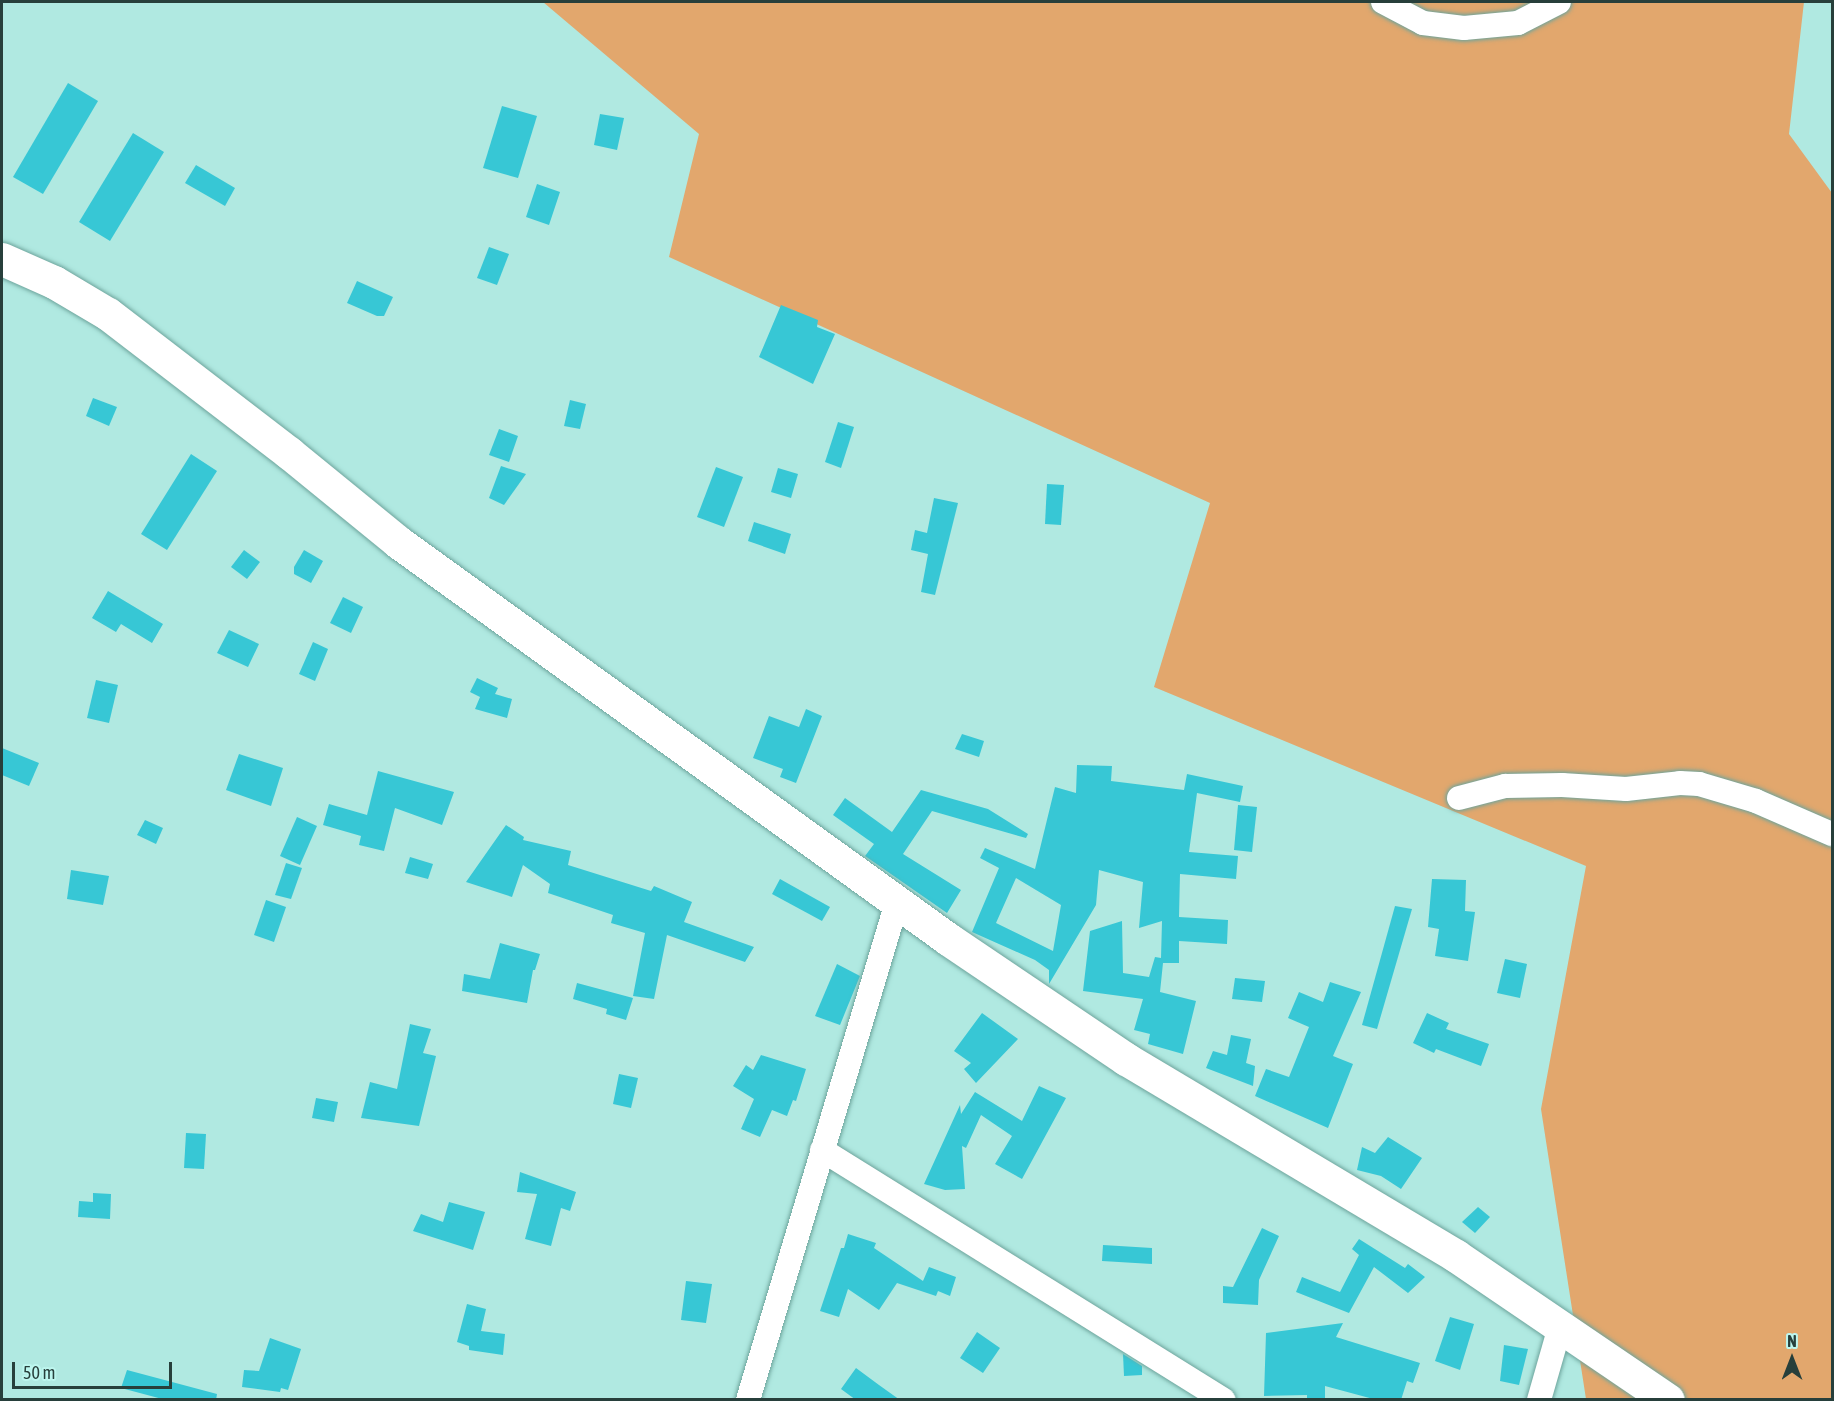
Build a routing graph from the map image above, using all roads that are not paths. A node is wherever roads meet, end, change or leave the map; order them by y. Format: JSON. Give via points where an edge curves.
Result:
{"nodes":[{"id":1,"x":1383,"y":2,"type":"edge"},
{"id":2,"x":1559,"y":2,"type":"edge"},
{"id":3,"x":2,"y":258,"type":"edge"},
{"id":4,"x":1459,"y":798,"type":"dead end"},
{"id":5,"x":1833,"y":834,"type":"edge"},
{"id":6,"x":897,"y":902,"type":"junction"},
{"id":7,"x":822,"y":1150,"type":"junction"},
{"id":8,"x":1560,"y":1327,"type":"junction"},
{"id":9,"x":748,"y":1400,"type":"edge"},
{"id":10,"x":1224,"y":1400,"type":"edge"},
{"id":11,"x":1539,"y":1400,"type":"edge"},
{"id":12,"x":1668,"y":1400,"type":"edge"}],
"edges":[{"from":1,"to":2,"type":"street","via":[[1423,23],[1464,28],[1518,23]]},
{"from":3,"to":6,"type":"main road","via":[[54,282],[108,314],[398,542]]},
{"from":4,"to":5,"type":"street","via":[[1506,786],[1626,789],[1699,784],[1756,801]]},
{"from":6,"to":7,"type":"street"},
{"from":6,"to":8,"type":"main road","via":[[1126,1059],[1456,1256]]},
{"from":7,"to":9,"type":"street"},
{"from":7,"to":10,"type":"street"},
{"from":8,"to":11,"type":"street"},
{"from":8,"to":12,"type":"main road"}]}
